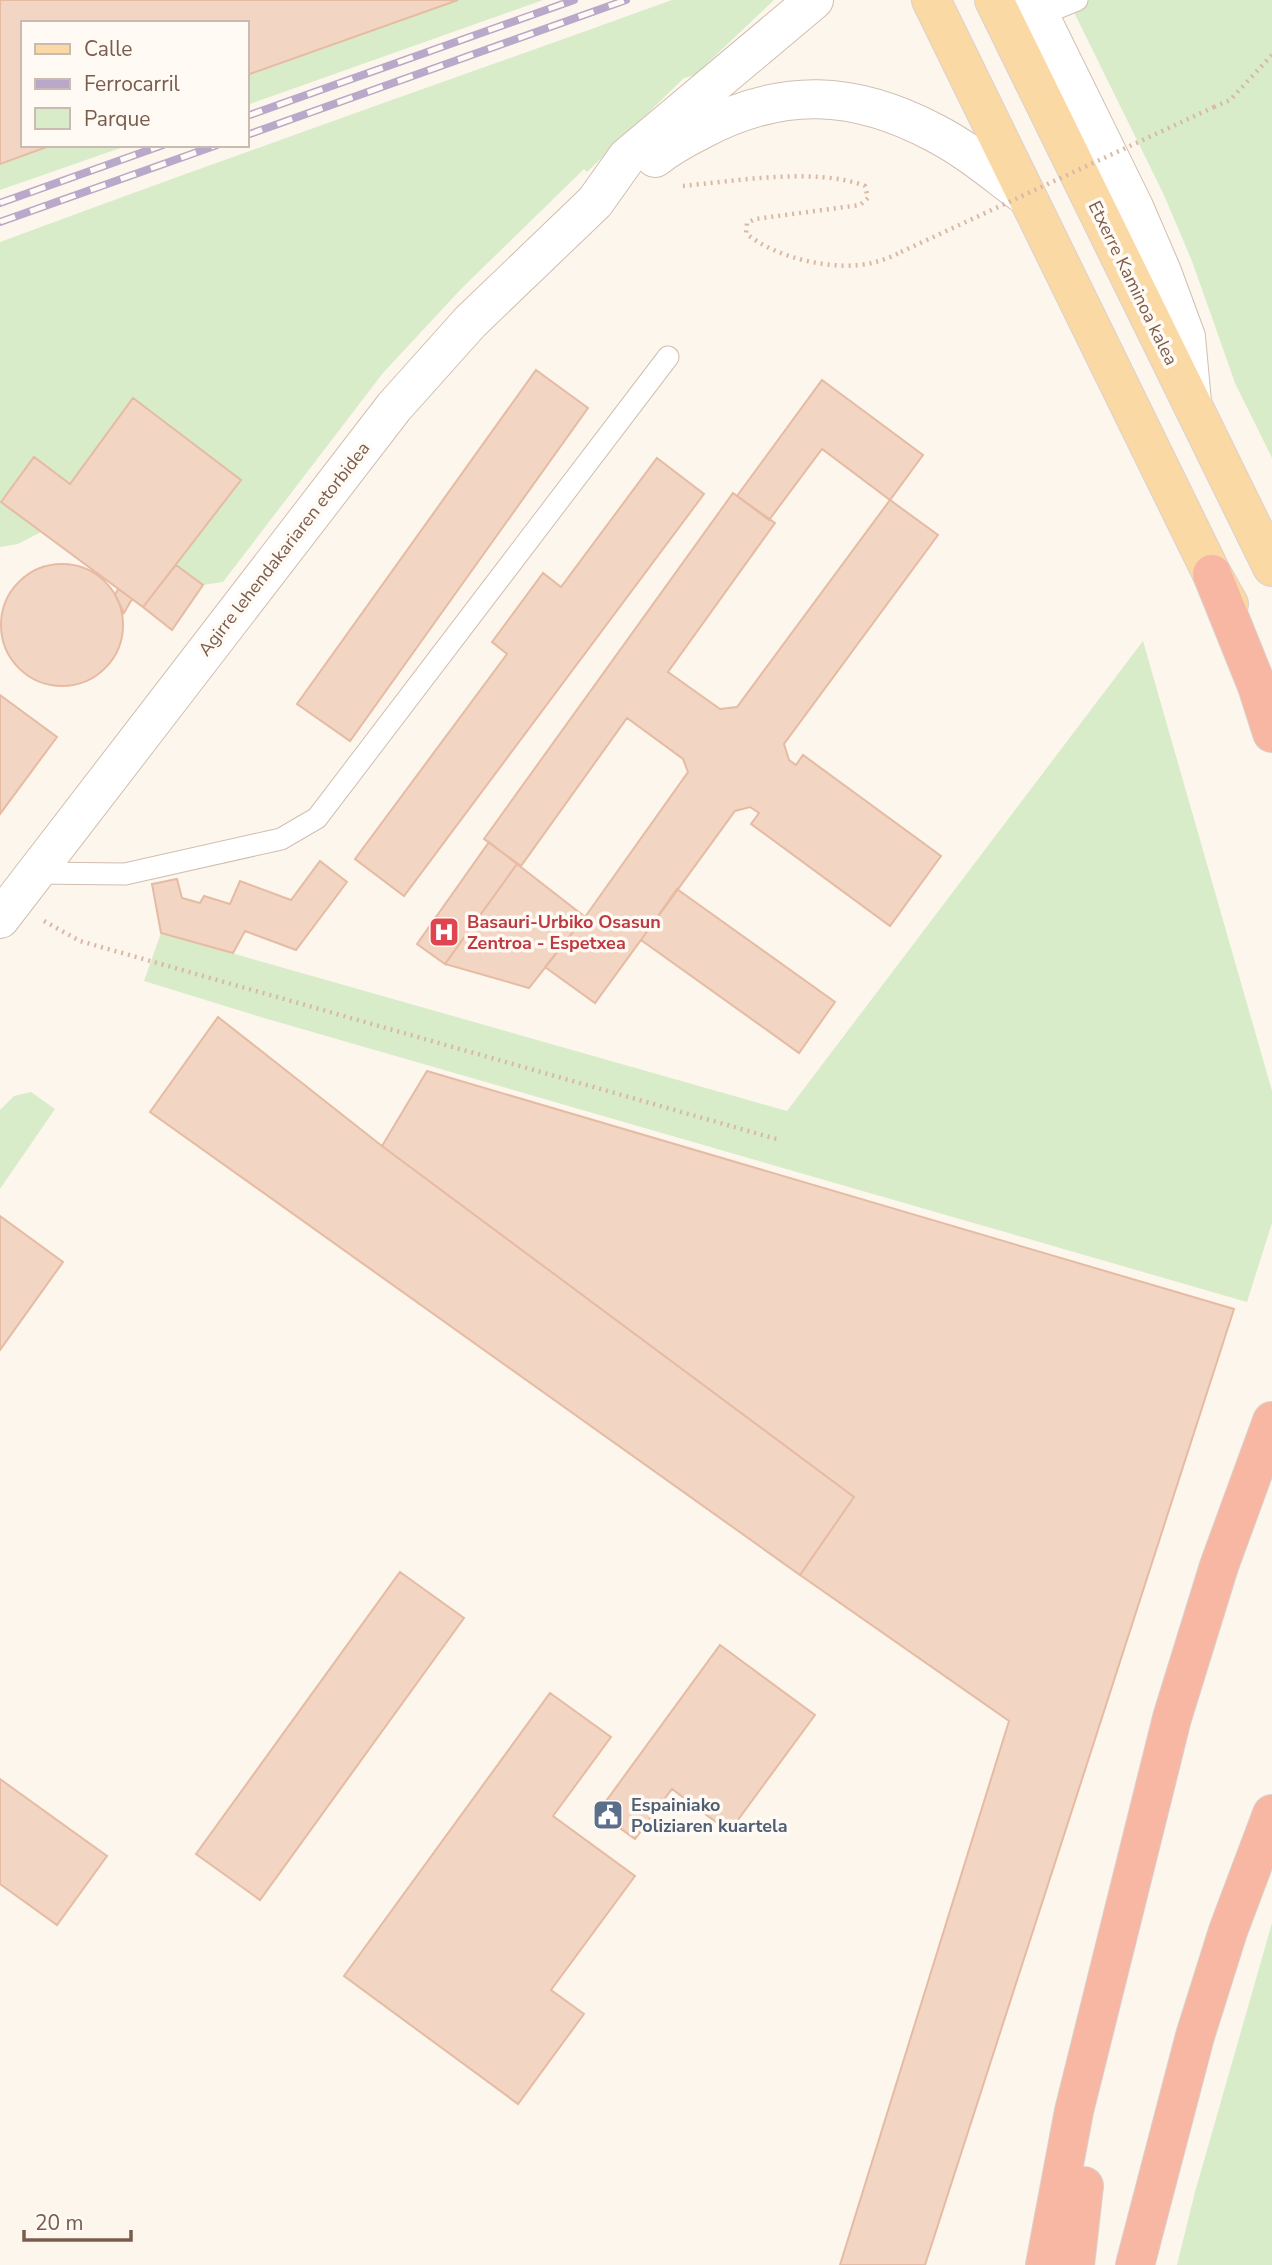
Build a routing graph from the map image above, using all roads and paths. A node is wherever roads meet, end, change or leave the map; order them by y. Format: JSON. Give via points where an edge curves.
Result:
{"nodes":[{"id":1,"x":814,"y":0,"type":"edge"},
{"id":2,"x":931,"y":0,"type":"edge"},
{"id":3,"x":994,"y":0,"type":"edge"},
{"id":4,"x":1077,"y":0,"type":"edge"},
{"id":5,"x":1036,"y":8,"type":"edge"},
{"id":6,"x":1272,"y":55,"type":"edge"},
{"id":7,"x":670,"y":187,"type":"dead end"},
{"id":8,"x":1027,"y":197,"type":"junction"},
{"id":9,"x":595,"y":202,"type":"junction"},
{"id":10,"x":668,"y":357,"type":"dead end"},
{"id":11,"x":1192,"y":404,"type":"junction"},
{"id":12,"x":1272,"y":567,"type":"edge"},
{"id":13,"x":1212,"y":574,"type":"junction"},
{"id":14,"x":1272,"y":677,"type":"edge"},
{"id":15,"x":1272,"y":733,"type":"edge"},
{"id":16,"x":35,"y":873,"type":"junction"},
{"id":17,"x":6,"y":911,"type":"edge"},
{"id":18,"x":780,"y":1140,"type":"dead end"},
{"id":19,"x":1272,"y":1421,"type":"edge"},
{"id":20,"x":1272,"y":1814,"type":"edge"},
{"id":21,"x":1133,"y":1876,"type":"junction"},
{"id":22,"x":1045,"y":2265,"type":"edge"},
{"id":23,"x":1075,"y":2265,"type":"edge"},
{"id":24,"x":1135,"y":2265,"type":"edge"}],
"edges":[{"from":1,"to":9,"type":"street","name":"Agirre lehendakariaren etorbidea","via":[[627,157]]},
{"from":2,"to":8,"type":"main road"},
{"from":3,"to":11,"type":"main road","name":"Etxerre Kaminoa kalea"},
{"from":4,"to":5,"type":"lane"},
{"from":5,"to":11,"type":"street","via":[[1162,272],[1186,337]]},
{"from":6,"to":7,"type":"path","bridge":true,"via":[[1230,100],[874,263],[843,265],[803,259],[757,243],[746,233],[747,223],[755,219],[860,205],[868,198],[865,186],[853,181],[780,177]]},
{"from":8,"to":9,"type":"street","name":"Agirre lehendakariaren etorbidea","via":[[936,133],[857,103],[825,98],[783,100],[720,120],[659,155],[620,188]]},
{"from":8,"to":13,"type":"main road"},
{"from":9,"to":16,"type":"street","name":"Agirre lehendakariaren etorbidea","via":[[470,322],[394,407]]},
{"from":10,"to":16,"type":"lane","via":[[317,818],[281,839],[125,874]]},
{"from":11,"to":12,"type":"main road","name":"Etxerre Kaminoa kalea"},
{"from":13,"to":14,"type":"main road"},
{"from":13,"to":15,"type":"highway"},
{"from":16,"to":17,"type":"street","name":"Agirre lehendakariaren etorbidea"},
{"from":17,"to":18,"type":"path","via":[[79,941]]},
{"from":19,"to":21,"type":"highway","via":[[1183,1680]]},
{"from":20,"to":24,"type":"highway","via":[[1195,2036]]},
{"from":21,"to":22,"type":"highway","via":[[1074,2111]]},
{"from":21,"to":23,"type":"highway"}]}
